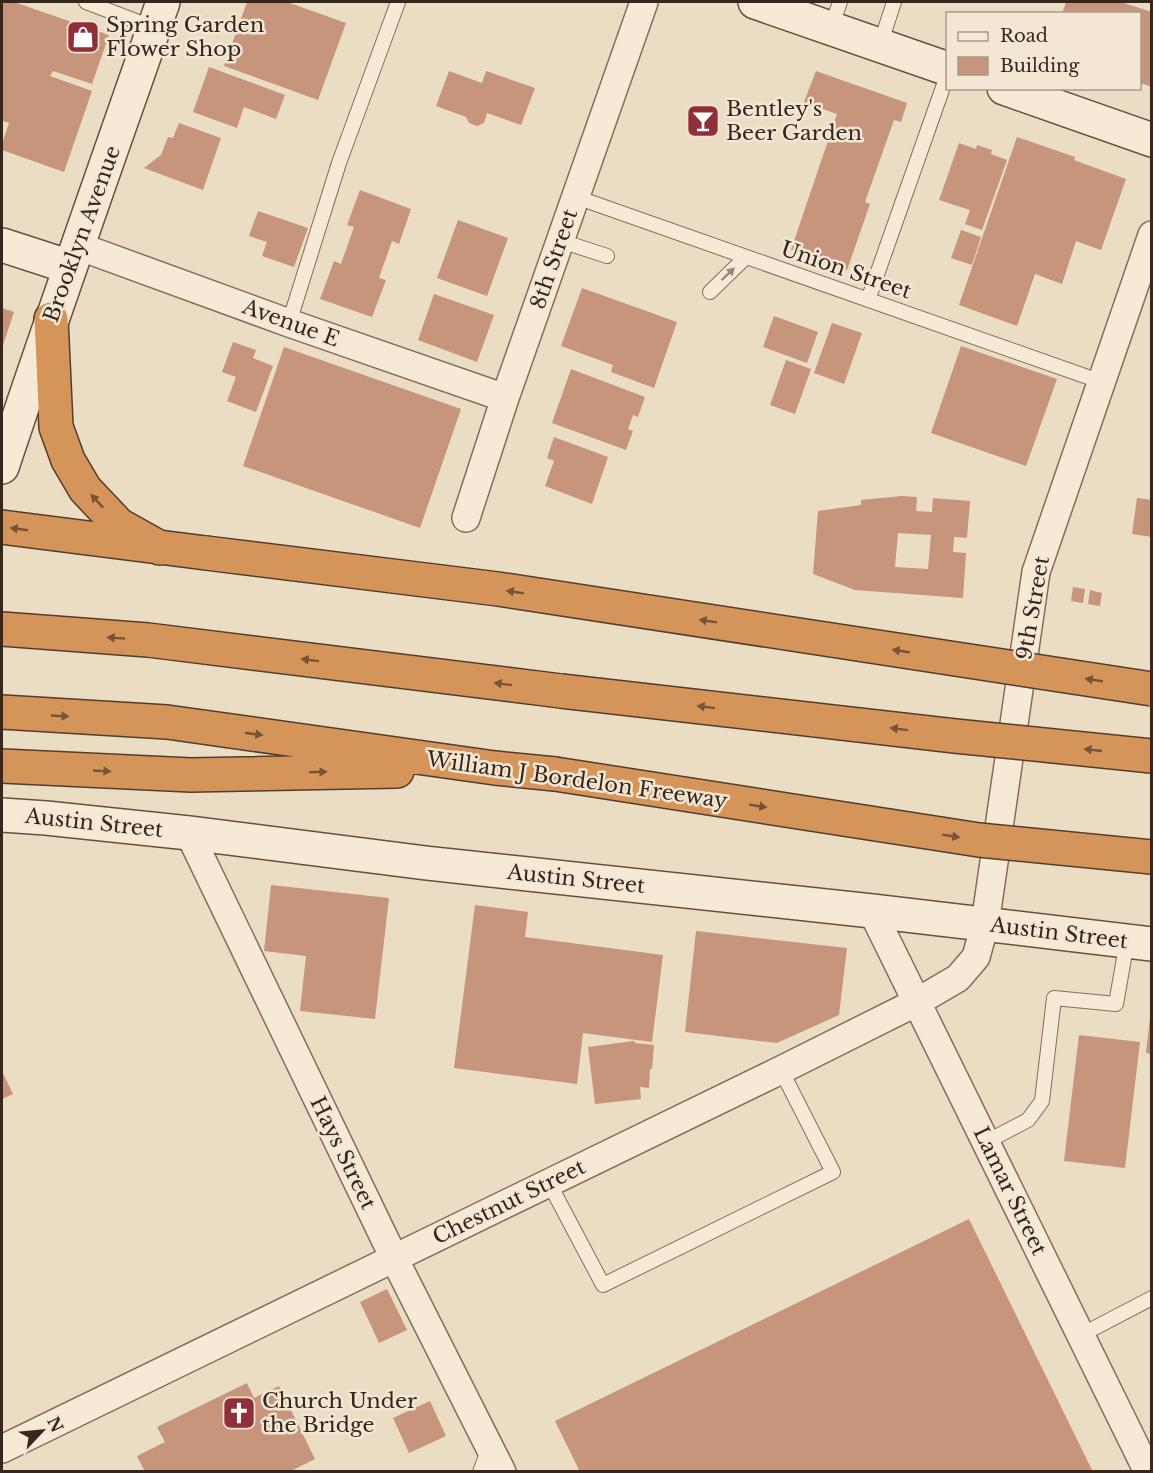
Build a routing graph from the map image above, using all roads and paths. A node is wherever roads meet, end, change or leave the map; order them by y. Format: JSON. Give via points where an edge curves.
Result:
{"nodes":[{"id":1,"x":86,"y":2,"type":"edge"},
{"id":2,"x":398,"y":2,"type":"edge"},
{"id":3,"x":644,"y":2,"type":"edge"},
{"id":4,"x":755,"y":2,"type":"edge"},
{"id":5,"x":894,"y":2,"type":"edge"},
{"id":6,"x":158,"y":15,"type":"edge"},
{"id":7,"x":836,"y":15,"type":"edge"},
{"id":8,"x":880,"y":45,"type":"junction"},
{"id":9,"x":946,"y":68,"type":"edge"},
{"id":10,"x":946,"y":79,"type":"edge"},
{"id":11,"x":1010,"y":90,"type":"edge"},
{"id":12,"x":1152,"y":140,"type":"edge"},
{"id":13,"x":576,"y":197,"type":"junction"},
{"id":14,"x":1152,"y":235,"type":"edge"},
{"id":15,"x":561,"y":241,"type":"junction"},
{"id":16,"x":2,"y":245,"type":"edge"},
{"id":17,"x":74,"y":256,"type":"junction"},
{"id":18,"x":607,"y":256,"type":"dead end"},
{"id":19,"x":746,"y":257,"type":"junction"},
{"id":20,"x":710,"y":292,"type":"dead end"},
{"id":21,"x":868,"y":300,"type":"junction"},
{"id":22,"x":51,"y":319,"type":"junction"},
{"id":23,"x":289,"y":323,"type":"junction"},
{"id":24,"x":1102,"y":382,"type":"junction"},
{"id":25,"x":505,"y":398,"type":"junction"},
{"id":26,"x":2,"y":467,"type":"edge"},
{"id":27,"x":466,"y":518,"type":"dead end"},
{"id":28,"x":2,"y":527,"type":"edge"},
{"id":29,"x":160,"y":548,"type":"junction"},
{"id":30,"x":2,"y":629,"type":"edge"},
{"id":31,"x":1152,"y":689,"type":"edge"},
{"id":32,"x":2,"y":712,"type":"edge"},
{"id":33,"x":1152,"y":756,"type":"edge"},
{"id":34,"x":2,"y":766,"type":"edge"},
{"id":35,"x":495,"y":768,"type":"junction"},
{"id":36,"x":2,"y":815,"type":"edge"},
{"id":37,"x":189,"y":832,"type":"junction"},
{"id":38,"x":1152,"y":857,"type":"edge"},
{"id":39,"x":872,"y":911,"type":"junction"},
{"id":40,"x":985,"y":924,"type":"junction"},
{"id":41,"x":1139,"y":943,"type":"edge"},
{"id":42,"x":916,"y":1002,"type":"junction"},
{"id":43,"x":781,"y":1070,"type":"junction"},
{"id":44,"x":986,"y":1143,"type":"junction"},
{"id":45,"x":549,"y":1183,"type":"junction"},
{"id":46,"x":394,"y":1258,"type":"junction"},
{"id":47,"x":1152,"y":1298,"type":"edge"},
{"id":48,"x":1081,"y":1335,"type":"junction"},
{"id":49,"x":2,"y":1449,"type":"edge"},
{"id":50,"x":485,"y":1459,"type":"edge"},
{"id":51,"x":502,"y":1472,"type":"edge"},
{"id":52,"x":1148,"y":1472,"type":"edge"}],
"edges":[{"from":1,"to":6,"type":"lane"},
{"from":2,"to":23,"type":"lane","via":[[339,163]]},
{"from":3,"to":13,"type":"street","name":"8th Street"},
{"from":4,"to":7,"type":"street"},
{"from":5,"to":8,"type":"lane"},
{"from":6,"to":17,"type":"street","name":"Brooklyn Avenue"},
{"from":7,"to":8,"type":"street"},
{"from":8,"to":9,"type":"street"},
{"from":10,"to":21,"type":"lane"},
{"from":11,"to":12,"type":"street"},
{"from":13,"to":15,"type":"street","name":"8th Street"},
{"from":13,"to":19,"type":"lane","name":"Union Street"},
{"from":14,"to":24,"type":"street","name":"9th Street"},
{"from":15,"to":18,"type":"lane"},
{"from":15,"to":25,"type":"street","name":"8th Street"},
{"from":16,"to":17,"type":"street","name":"Avenue E"},
{"from":17,"to":22,"type":"street","name":"Brooklyn Avenue"},
{"from":17,"to":23,"type":"street","name":"Avenue E"},
{"from":20,"to":19,"type":"lane","one_way":true},
{"from":19,"to":21,"type":"lane","name":"Union Street"},
{"from":21,"to":24,"type":"lane","name":"Union Street"},
{"from":22,"to":26,"type":"street","name":"Brooklyn Avenue"},
{"from":29,"to":22,"type":"highway","one_way":true,"via":[[119,525],[85,489],[68,460],[56,427]]},
{"from":23,"to":25,"type":"street","name":"Avenue E"},
{"from":24,"to":40,"type":"street","name":"9th Street","via":[[1036,572]]},
{"from":25,"to":27,"type":"street","name":"8th Street"},
{"from":29,"to":28,"type":"highway","one_way":true},
{"from":31,"to":29,"type":"highway","one_way":true,"bridge":true,"via":[[498,589]]},
{"from":33,"to":30,"type":"highway","one_way":true,"bridge":true,"via":[[631,699],[147,640]]},
{"from":32,"to":35,"type":"highway","name":"William J Bordelon Freeway","one_way":true,"via":[[167,722]]},
{"from":34,"to":35,"type":"highway","one_way":true,"via":[[191,775]]},
{"from":35,"to":38,"type":"highway","name":"William J Bordelon Freeway","one_way":true,"bridge":true,"via":[[979,840]]},
{"from":36,"to":37,"type":"street","name":"Austin Street"},
{"from":37,"to":39,"type":"street","name":"Austin Street"},
{"from":37,"to":46,"type":"street","name":"Hays Street"},
{"from":39,"to":40,"type":"street","name":"Austin Street"},
{"from":39,"to":42,"type":"street","name":"Lamar Street"},
{"from":40,"to":41,"type":"street","name":"Austin Street"},
{"from":40,"to":42,"type":"street","name":"Chestnut Street","via":[[976,957],[958,978]]},
{"from":41,"to":44,"type":"lane","via":[[1116,1004],[1054,998],[1042,1101],[1028,1120]]},
{"from":42,"to":43,"type":"street","name":"Chestnut Street"},
{"from":42,"to":44,"type":"street","name":"Lamar Street"},
{"from":43,"to":45,"type":"street","name":"Chestnut Street"},
{"from":43,"to":45,"type":"lane","via":[[833,1172],[614,1280],[603,1285]]},
{"from":44,"to":48,"type":"street","name":"Lamar Street"},
{"from":45,"to":46,"type":"street","name":"Chestnut Street"},
{"from":46,"to":49,"type":"street","name":"Chestnut Street"},
{"from":46,"to":50,"type":"street","name":"Hays Street"},
{"from":47,"to":48,"type":"lane"},
{"from":48,"to":52,"type":"street","name":"Lamar Street"},
{"from":50,"to":51,"type":"street","name":"Hays Street"}]}
